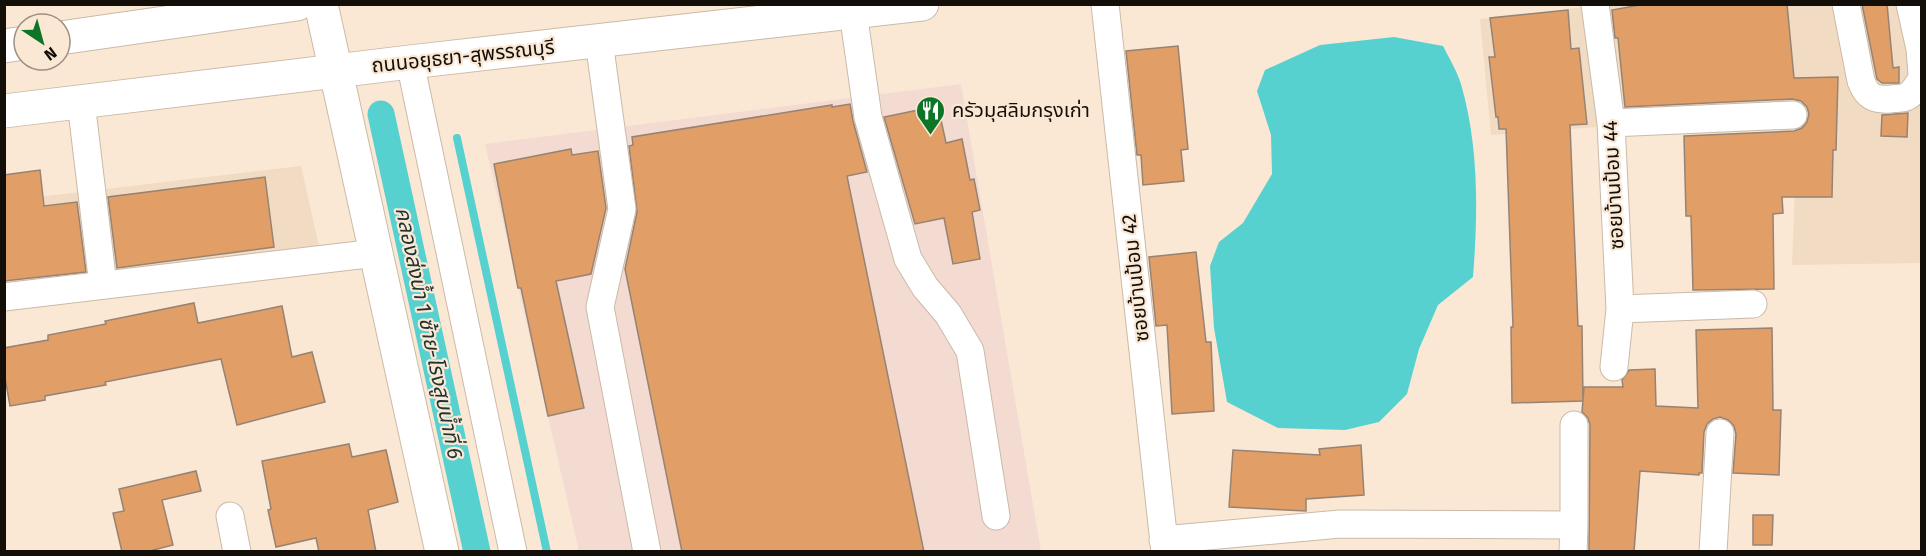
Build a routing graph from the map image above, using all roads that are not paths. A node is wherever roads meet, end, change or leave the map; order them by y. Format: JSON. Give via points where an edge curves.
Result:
{"nodes":[{"id":1,"x":297,"y":4,"type":"edge"},
{"id":2,"x":321,"y":4,"type":"edge"},
{"id":3,"x":922,"y":4,"type":"edge"},
{"id":4,"x":1105,"y":4,"type":"edge"},
{"id":5,"x":1595,"y":4,"type":"edge"},
{"id":6,"x":1846,"y":4,"type":"edge"},
{"id":7,"x":1910,"y":4,"type":"edge"},
{"id":8,"x":202,"y":11,"type":"edge"},
{"id":9,"x":853,"y":12,"type":"junction"},
{"id":10,"x":72,"y":36,"type":"edge"},
{"id":11,"x":599,"y":41,"type":"junction"},
{"id":12,"x":410,"y":62,"type":"junction"},
{"id":13,"x":335,"y":71,"type":"junction"},
{"id":14,"x":1922,"y":76,"type":"edge"},
{"id":15,"x":81,"y":102,"type":"junction"},
{"id":16,"x":4,"y":111,"type":"edge"},
{"id":17,"x":1792,"y":115,"type":"dead end"},
{"id":18,"x":1611,"y":123,"type":"junction"},
{"id":19,"x":376,"y":253,"type":"junction"},
{"id":20,"x":103,"y":285,"type":"junction"},
{"id":21,"x":4,"y":297,"type":"edge"},
{"id":22,"x":1753,"y":303,"type":"dead end"},
{"id":23,"x":1620,"y":309,"type":"junction"},
{"id":24,"x":1614,"y":367,"type":"dead end"},
{"id":25,"x":1574,"y":425,"type":"dead end"},
{"id":26,"x":1720,"y":433,"type":"dead end"},
{"id":27,"x":230,"y":516,"type":"dead end"},
{"id":28,"x":996,"y":516,"type":"dead end"},
{"id":29,"x":1574,"y":525,"type":"junction"},
{"id":30,"x":1164,"y":546,"type":"edge"},
{"id":31,"x":237,"y":552,"type":"edge"},
{"id":32,"x":442,"y":552,"type":"edge"},
{"id":33,"x":513,"y":552,"type":"edge"},
{"id":34,"x":647,"y":552,"type":"edge"},
{"id":35,"x":1573,"y":552,"type":"edge"},
{"id":36,"x":1713,"y":552,"type":"edge"}],
"edges":[{"from":1,"to":8,"type":"main road"},
{"from":2,"to":13,"type":"main road"},
{"from":3,"to":9,"type":"main road","name":"ถนนอยุธยา-สุพรรณบุรี"},
{"from":4,"to":30,"type":"street","name":"ซอยบ้านป้อม 42"},
{"from":5,"to":18,"type":"street","name":"ซอยบ้านป้อม 44"},
{"from":6,"to":14,"type":"street","via":[[1861,81],[1870,97],[1906,97],[1916,89]]},
{"from":7,"to":14,"type":"street"},
{"from":8,"to":10,"type":"main road"},
{"from":9,"to":11,"type":"main road","name":"ถนนอยุธยา-สุพรรณบุรี"},
{"from":9,"to":28,"type":"street","via":[[868,117],[908,259],[970,351]]},
{"from":11,"to":12,"type":"main road","name":"ถนนอยุธยา-สุพรรณบุรี"},
{"from":11,"to":34,"type":"street","via":[[622,209],[600,307]]},
{"from":12,"to":13,"type":"main road","name":"ถนนอยุธยา-สุพรรณบุรี"},
{"from":12,"to":33,"type":"street"},
{"from":13,"to":15,"type":"main road","name":"ถนนอยุธยา-สุพรรณบุรี"},
{"from":13,"to":19,"type":"main road"},
{"from":15,"to":16,"type":"main road","name":"ถนนอยุธยา-สุพรรณบุรี"},
{"from":15,"to":20,"type":"street"},
{"from":17,"to":18,"type":"street"},
{"from":18,"to":23,"type":"street","name":"ซอยบ้านป้อม 44"},
{"from":19,"to":20,"type":"street"},
{"from":19,"to":32,"type":"main road"},
{"from":20,"to":21,"type":"street"},
{"from":22,"to":23,"type":"street"},
{"from":23,"to":24,"type":"street","name":"ซอยบ้านป้อม 44"},
{"from":25,"to":29,"type":"street"},
{"from":26,"to":36,"type":"street"},
{"from":27,"to":31,"type":"street"},
{"from":29,"to":30,"type":"street","via":[[1340,524]]},
{"from":29,"to":35,"type":"street"}]}
